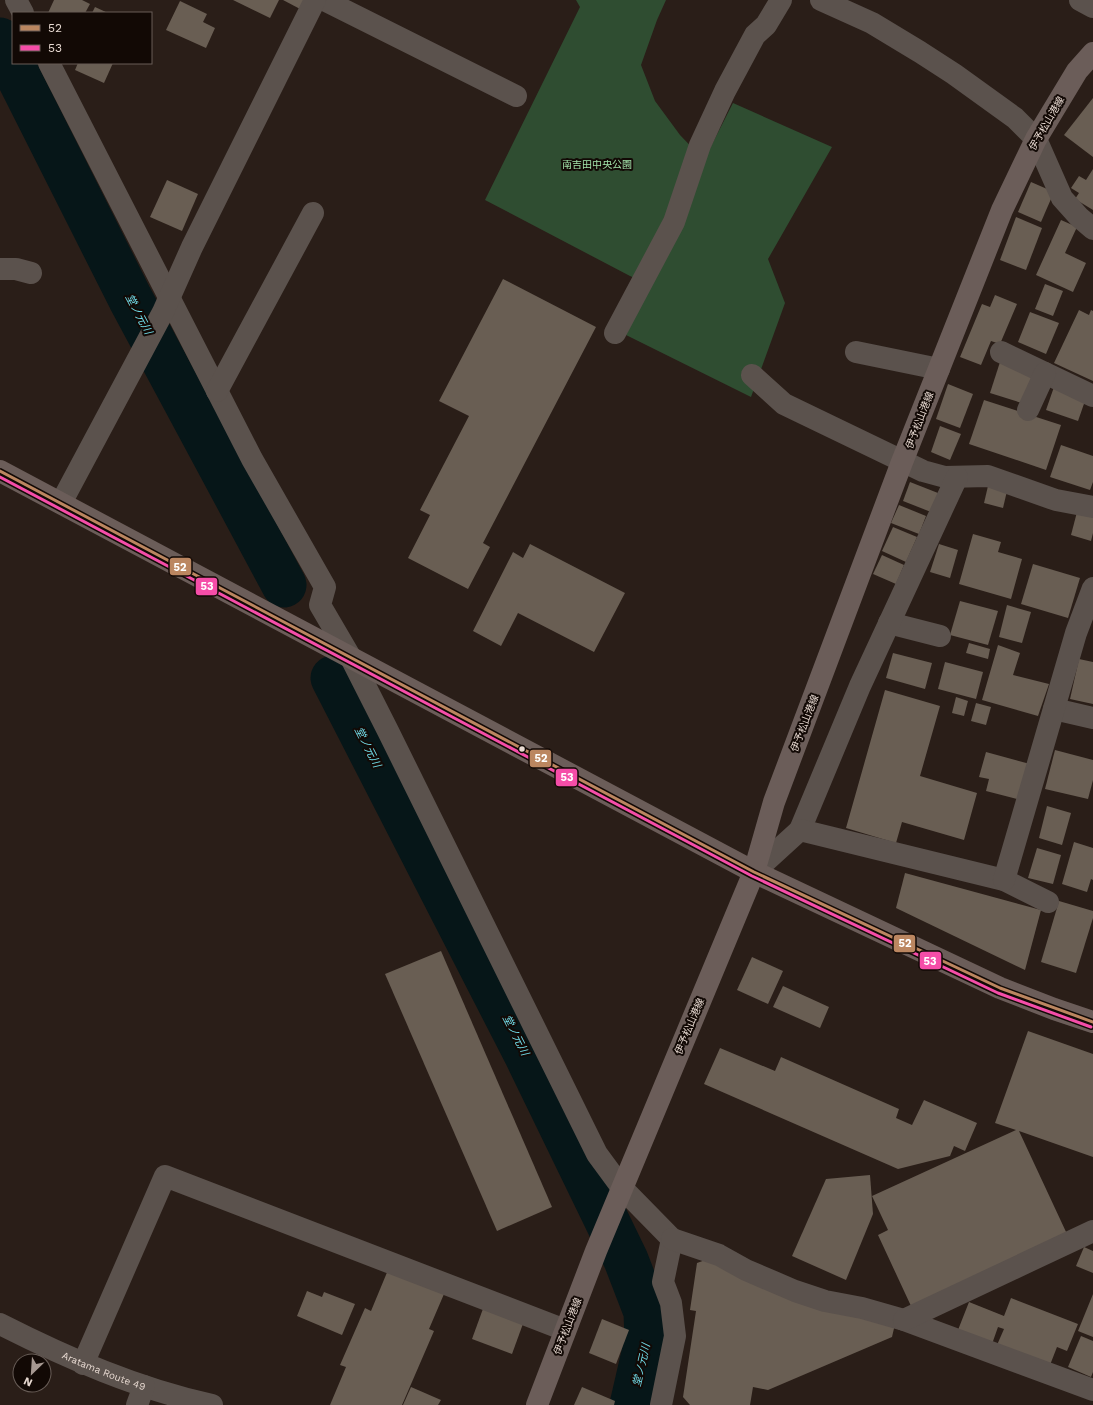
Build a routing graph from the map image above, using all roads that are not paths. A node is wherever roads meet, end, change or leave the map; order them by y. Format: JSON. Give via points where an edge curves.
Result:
{"nodes":[{"id":1,"x":16,"y":0,"type":"edge"},
{"id":2,"x":315,"y":0,"type":"edge"},
{"id":3,"x":324,"y":0,"type":"edge"},
{"id":4,"x":781,"y":0,"type":"edge"},
{"id":5,"x":821,"y":0,"type":"edge"},
{"id":6,"x":1080,"y":0,"type":"edge"},
{"id":7,"x":1093,"y":7,"type":"edge"},
{"id":8,"x":22,"y":12,"type":"edge"},
{"id":9,"x":1093,"y":53,"type":"edge"},
{"id":10,"x":49,"y":64,"type":"edge"},
{"id":11,"x":516,"y":96,"type":"dead end"},
{"id":12,"x":1036,"y":139,"type":"junction"},
{"id":13,"x":313,"y":213,"type":"dead end"},
{"id":14,"x":1093,"y":229,"type":"edge"},
{"id":15,"x":0,"y":269,"type":"edge"},
{"id":16,"x":31,"y":273,"type":"dead end"},
{"id":17,"x":166,"y":305,"type":"junction"},
{"id":18,"x":614,"y":333,"type":"dead end"},
{"id":19,"x":856,"y":352,"type":"dead end"},
{"id":20,"x":1001,"y":352,"type":"dead end"},
{"id":21,"x":939,"y":369,"type":"junction"},
{"id":22,"x":1045,"y":374,"type":"junction"},
{"id":23,"x":752,"y":375,"type":"dead end"},
{"id":24,"x":217,"y":391,"type":"junction"},
{"id":25,"x":1093,"y":396,"type":"edge"},
{"id":26,"x":1028,"y":410,"type":"dead end"},
{"id":27,"x":902,"y":462,"type":"junction"},
{"id":28,"x":0,"y":471,"type":"edge"},
{"id":29,"x":957,"y":477,"type":"junction"},
{"id":30,"x":61,"y":503,"type":"junction"},
{"id":31,"x":1093,"y":507,"type":"edge"},
{"id":32,"x":1093,"y":588,"type":"edge"},
{"id":33,"x":889,"y":624,"type":"junction"},
{"id":34,"x":940,"y":636,"type":"dead end"},
{"id":35,"x":351,"y":658,"type":"junction"},
{"id":36,"x":1054,"y":709,"type":"junction"},
{"id":37,"x":1093,"y":718,"type":"edge"},
{"id":38,"x":800,"y":830,"type":"junction"},
{"id":39,"x":754,"y":872,"type":"junction"},
{"id":40,"x":1004,"y":880,"type":"junction"},
{"id":41,"x":1048,"y":902,"type":"dead end"},
{"id":42,"x":1093,"y":1022,"type":"edge"},
{"id":43,"x":619,"y":1194,"type":"junction"},
{"id":44,"x":1093,"y":1231,"type":"edge"},
{"id":45,"x":672,"y":1239,"type":"junction"},
{"id":46,"x":904,"y":1320,"type":"junction"},
{"id":47,"x":0,"y":1324,"type":"edge"},
{"id":48,"x":566,"y":1330,"type":"junction"},
{"id":49,"x":83,"y":1364,"type":"junction"},
{"id":50,"x":1093,"y":1390,"type":"edge"},
{"id":51,"x":140,"y":1395,"type":"edge"},
{"id":52,"x":212,"y":1405,"type":"edge"},
{"id":53,"x":537,"y":1405,"type":"edge"},
{"id":54,"x":661,"y":1405,"type":"edge"}],
"edges":[{"from":1,"to":8,"type":"street"},
{"from":2,"to":17,"type":"street"},
{"from":3,"to":11,"type":"street"},
{"from":4,"to":18,"type":"street","via":[[766,25],[756,35],[725,91],[700,145],[674,222]]},
{"from":5,"to":12,"type":"street","via":[[872,23],[949,70],[1016,118]]},
{"from":6,"to":7,"type":"street"},
{"from":9,"to":12,"type":"main road","name":"伊予松山港線","via":[[1077,71]]},
{"from":10,"to":17,"type":"street"},
{"from":12,"to":14,"type":"street","via":[[1062,198]]},
{"from":12,"to":21,"type":"main road","name":"伊予松山港線","via":[[1002,210]]},
{"from":13,"to":24,"type":"street"},
{"from":15,"to":16,"type":"street","via":[[16,269]]},
{"from":17,"to":24,"type":"street"},
{"from":17,"to":30,"type":"street"},
{"from":19,"to":21,"type":"street"},
{"from":20,"to":22,"type":"street"},
{"from":21,"to":27,"type":"main road","name":"伊予松山港線"},
{"from":22,"to":25,"type":"street"},
{"from":22,"to":26,"type":"street"},
{"from":23,"to":27,"type":"street","via":[[784,404]]},
{"from":24,"to":35,"type":"street","via":[[252,459],[325,587],[320,606]]},
{"from":27,"to":29,"type":"street","via":[[923,471]]},
{"from":27,"to":39,"type":"main road","name":"伊予松山港線","via":[[774,802]]},
{"from":28,"to":30,"type":"main road"},
{"from":29,"to":31,"type":"street","via":[[988,476],[1056,500]]},
{"from":29,"to":33,"type":"street"},
{"from":30,"to":35,"type":"main road"},
{"from":32,"to":36,"type":"street","via":[[1076,633]]},
{"from":33,"to":34,"type":"street"},
{"from":33,"to":38,"type":"street","via":[[860,686]]},
{"from":35,"to":39,"type":"main road"},
{"from":35,"to":43,"type":"street"},
{"from":36,"to":37,"type":"street"},
{"from":36,"to":40,"type":"street"},
{"from":38,"to":39,"type":"street"},
{"from":38,"to":40,"type":"street"},
{"from":39,"to":42,"type":"main road","via":[[1000,988]]},
{"from":39,"to":43,"type":"main road","name":"伊予松山港線"},
{"from":40,"to":41,"type":"street"},
{"from":43,"to":45,"type":"street"},
{"from":43,"to":48,"type":"main road","name":"伊予松山港線"},
{"from":44,"to":46,"type":"street"},
{"from":45,"to":46,"type":"street","via":[[719,1255],[795,1291]]},
{"from":45,"to":54,"type":"street","via":[[663,1282],[671,1303],[675,1336]]},
{"from":46,"to":50,"type":"street"},
{"from":47,"to":49,"type":"street","name":"Aratama Route 49"},
{"from":48,"to":49,"type":"street","via":[[165,1176]]},
{"from":48,"to":53,"type":"main road","name":"伊予松山港線"},
{"from":49,"to":51,"type":"street","name":"Aratama Route 49"},
{"from":51,"to":52,"type":"street","name":"Aratama Route 49"}]}
